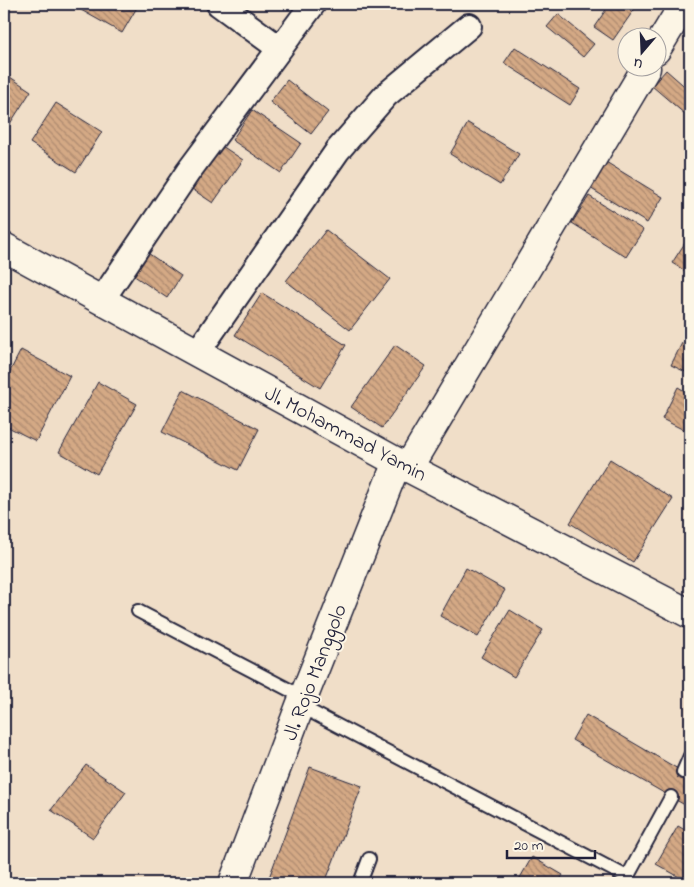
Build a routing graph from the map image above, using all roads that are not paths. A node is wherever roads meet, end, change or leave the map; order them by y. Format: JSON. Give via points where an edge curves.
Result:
{"nodes":[{"id":1,"x":219,"y":4,"type":"edge"},
{"id":2,"x":313,"y":4,"type":"edge"},
{"id":3,"x":684,"y":4,"type":"edge"},
{"id":4,"x":469,"y":26,"type":"dead end"},
{"id":5,"x":666,"y":34,"type":"edge"},
{"id":6,"x":279,"y":48,"type":"junction"},
{"id":7,"x":640,"y":78,"type":"edge"},
{"id":8,"x":4,"y":247,"type":"edge"},
{"id":9,"x":101,"y":301,"type":"junction"},
{"id":10,"x":197,"y":354,"type":"junction"},
{"id":11,"x":403,"y":465,"type":"junction"},
{"id":12,"x":138,"y":611,"type":"dead end"},
{"id":13,"x":690,"y":614,"type":"edge"},
{"id":14,"x":302,"y":701,"type":"junction"},
{"id":15,"x":690,"y":756,"type":"edge"},
{"id":16,"x":683,"y":772,"type":"dead end"},
{"id":17,"x":671,"y":797,"type":"dead end"},
{"id":18,"x":369,"y":860,"type":"dead end"},
{"id":19,"x":626,"y":880,"type":"edge"},
{"id":20,"x":233,"y":883,"type":"edge"},
{"id":21,"x":360,"y":883,"type":"edge"}],
"edges":[{"from":1,"to":6,"type":"street"},
{"from":2,"to":6,"type":"street"},
{"from":3,"to":5,"type":"street"},
{"from":4,"to":10,"type":"street","via":[[386,95],[338,150]]},
{"from":6,"to":9,"type":"street","via":[[188,172]]},
{"from":7,"to":11,"type":"street","name":"Jl. Rojo Manggolo"},
{"from":8,"to":9,"type":"street","name":"Jl. Mohammad Yamin"},
{"from":9,"to":10,"type":"street","name":"Jl. Mohammad Yamin"},
{"from":10,"to":11,"type":"street","name":"Jl. Mohammad Yamin"},
{"from":11,"to":13,"type":"street","name":"Jl. Mohammad Yamin"},
{"from":11,"to":14,"type":"street","name":"Jl. Rojo Manggolo"},
{"from":12,"to":14,"type":"lane"},
{"from":14,"to":19,"type":"lane"},
{"from":14,"to":20,"type":"street","name":"Jl. Rojo Manggolo"},
{"from":15,"to":16,"type":"lane"},
{"from":17,"to":19,"type":"lane"},
{"from":18,"to":21,"type":"lane"}]}
